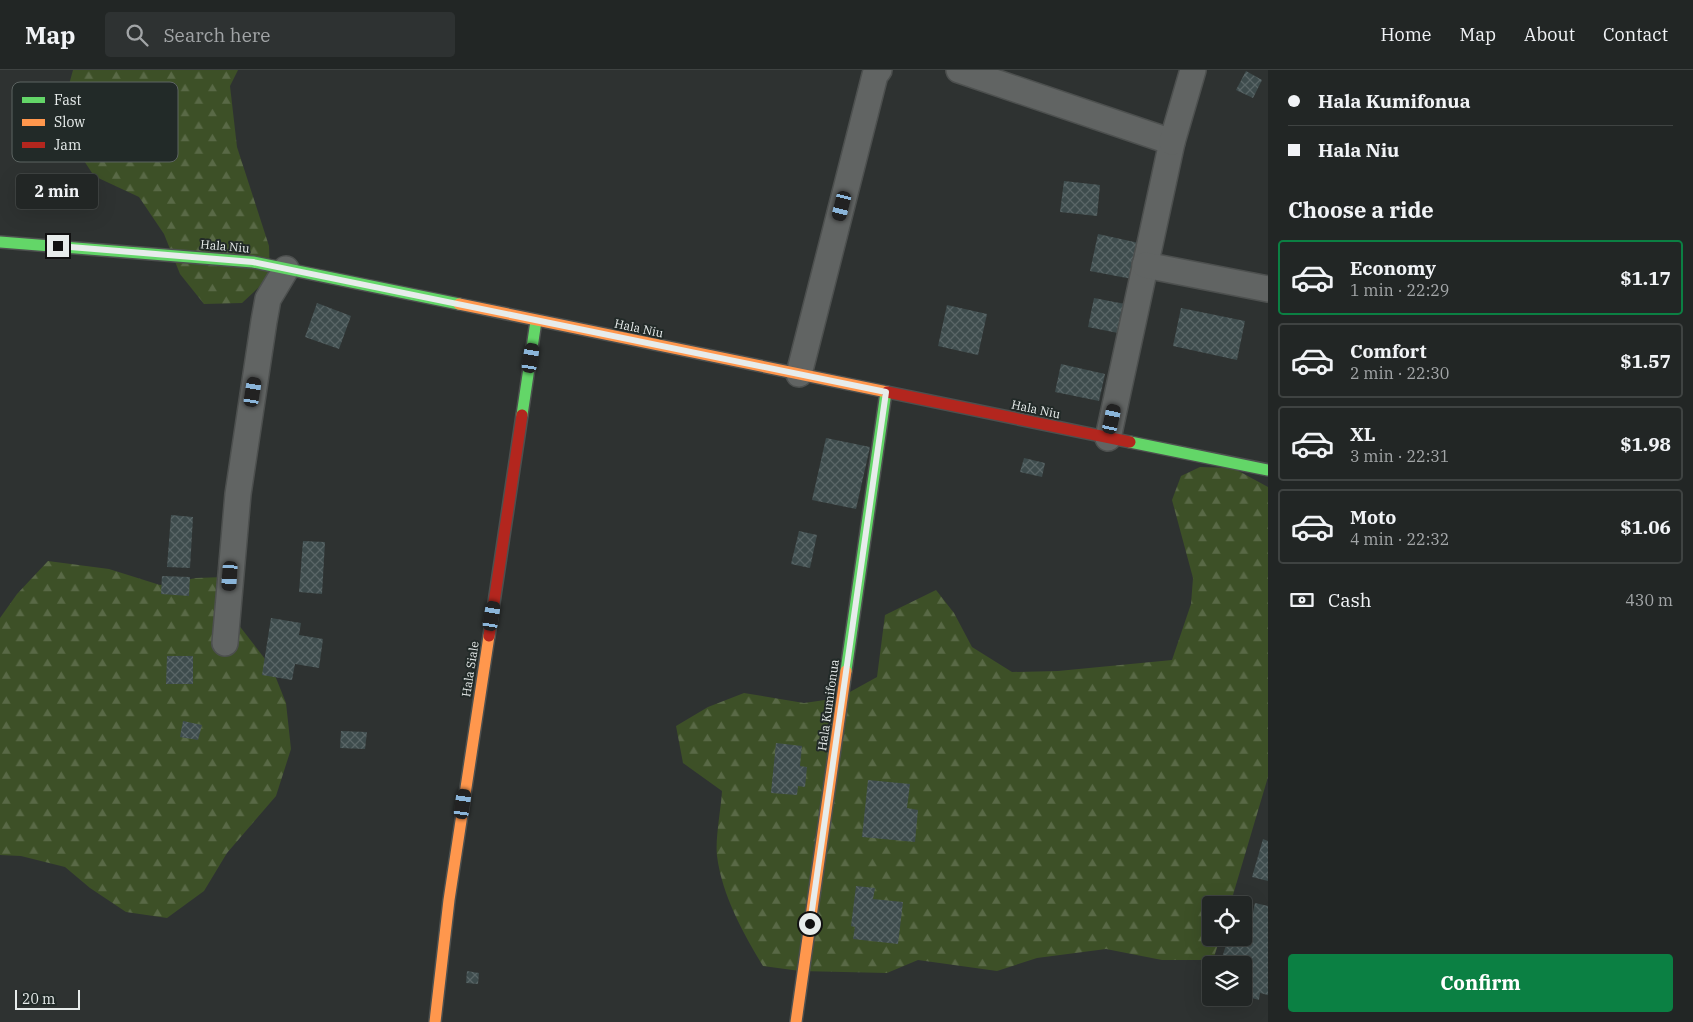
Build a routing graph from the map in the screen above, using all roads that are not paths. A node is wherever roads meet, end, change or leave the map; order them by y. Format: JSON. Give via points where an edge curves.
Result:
{"nodes":[{"id":1,"x":879,"y":70,"type":"edge"},
{"id":2,"x":959,"y":70,"type":"edge"},
{"id":3,"x":1193,"y":70,"type":"edge"},
{"id":4,"x":1172,"y":142,"type":"junction"},
{"id":5,"x":0,"y":242,"type":"edge"},
{"id":6,"x":1145,"y":265,"type":"junction"},
{"id":7,"x":286,"y":268,"type":"junction"},
{"id":8,"x":1268,"y":289,"type":"edge"},
{"id":9,"x":536,"y":321,"type":"junction"},
{"id":10,"x":799,"y":374,"type":"junction"},
{"id":11,"x":886,"y":392,"type":"junction"},
{"id":12,"x":1108,"y":438,"type":"junction"},
{"id":13,"x":1268,"y":470,"type":"edge"},
{"id":14,"x":225,"y":643,"type":"dead end"},
{"id":15,"x":435,"y":1022,"type":"edge"},
{"id":16,"x":796,"y":1022,"type":"edge"}],
"edges":[{"from":1,"to":10,"type":"street","via":[[875,75]]},
{"from":2,"to":4,"type":"street"},
{"from":3,"to":4,"type":"street"},
{"from":4,"to":6,"type":"street"},
{"from":5,"to":7,"type":"street","name":"Hala Niu","via":[[253,262]]},
{"from":6,"to":8,"type":"street"},
{"from":6,"to":12,"type":"street"},
{"from":7,"to":9,"type":"street","name":"Hala Niu"},
{"from":7,"to":14,"type":"street","via":[[268,299],[264,321],[238,494]]},
{"from":9,"to":10,"type":"street","name":"Hala Niu"},
{"from":9,"to":15,"type":"street","name":"Hala Siale","via":[[449,900]]},
{"from":10,"to":11,"type":"street","name":"Hala Niu"},
{"from":11,"to":12,"type":"street","name":"Hala Niu"},
{"from":11,"to":16,"type":"street","name":"Hala Kumifonua"},
{"from":12,"to":13,"type":"street","name":"Hala Niu"}]}
